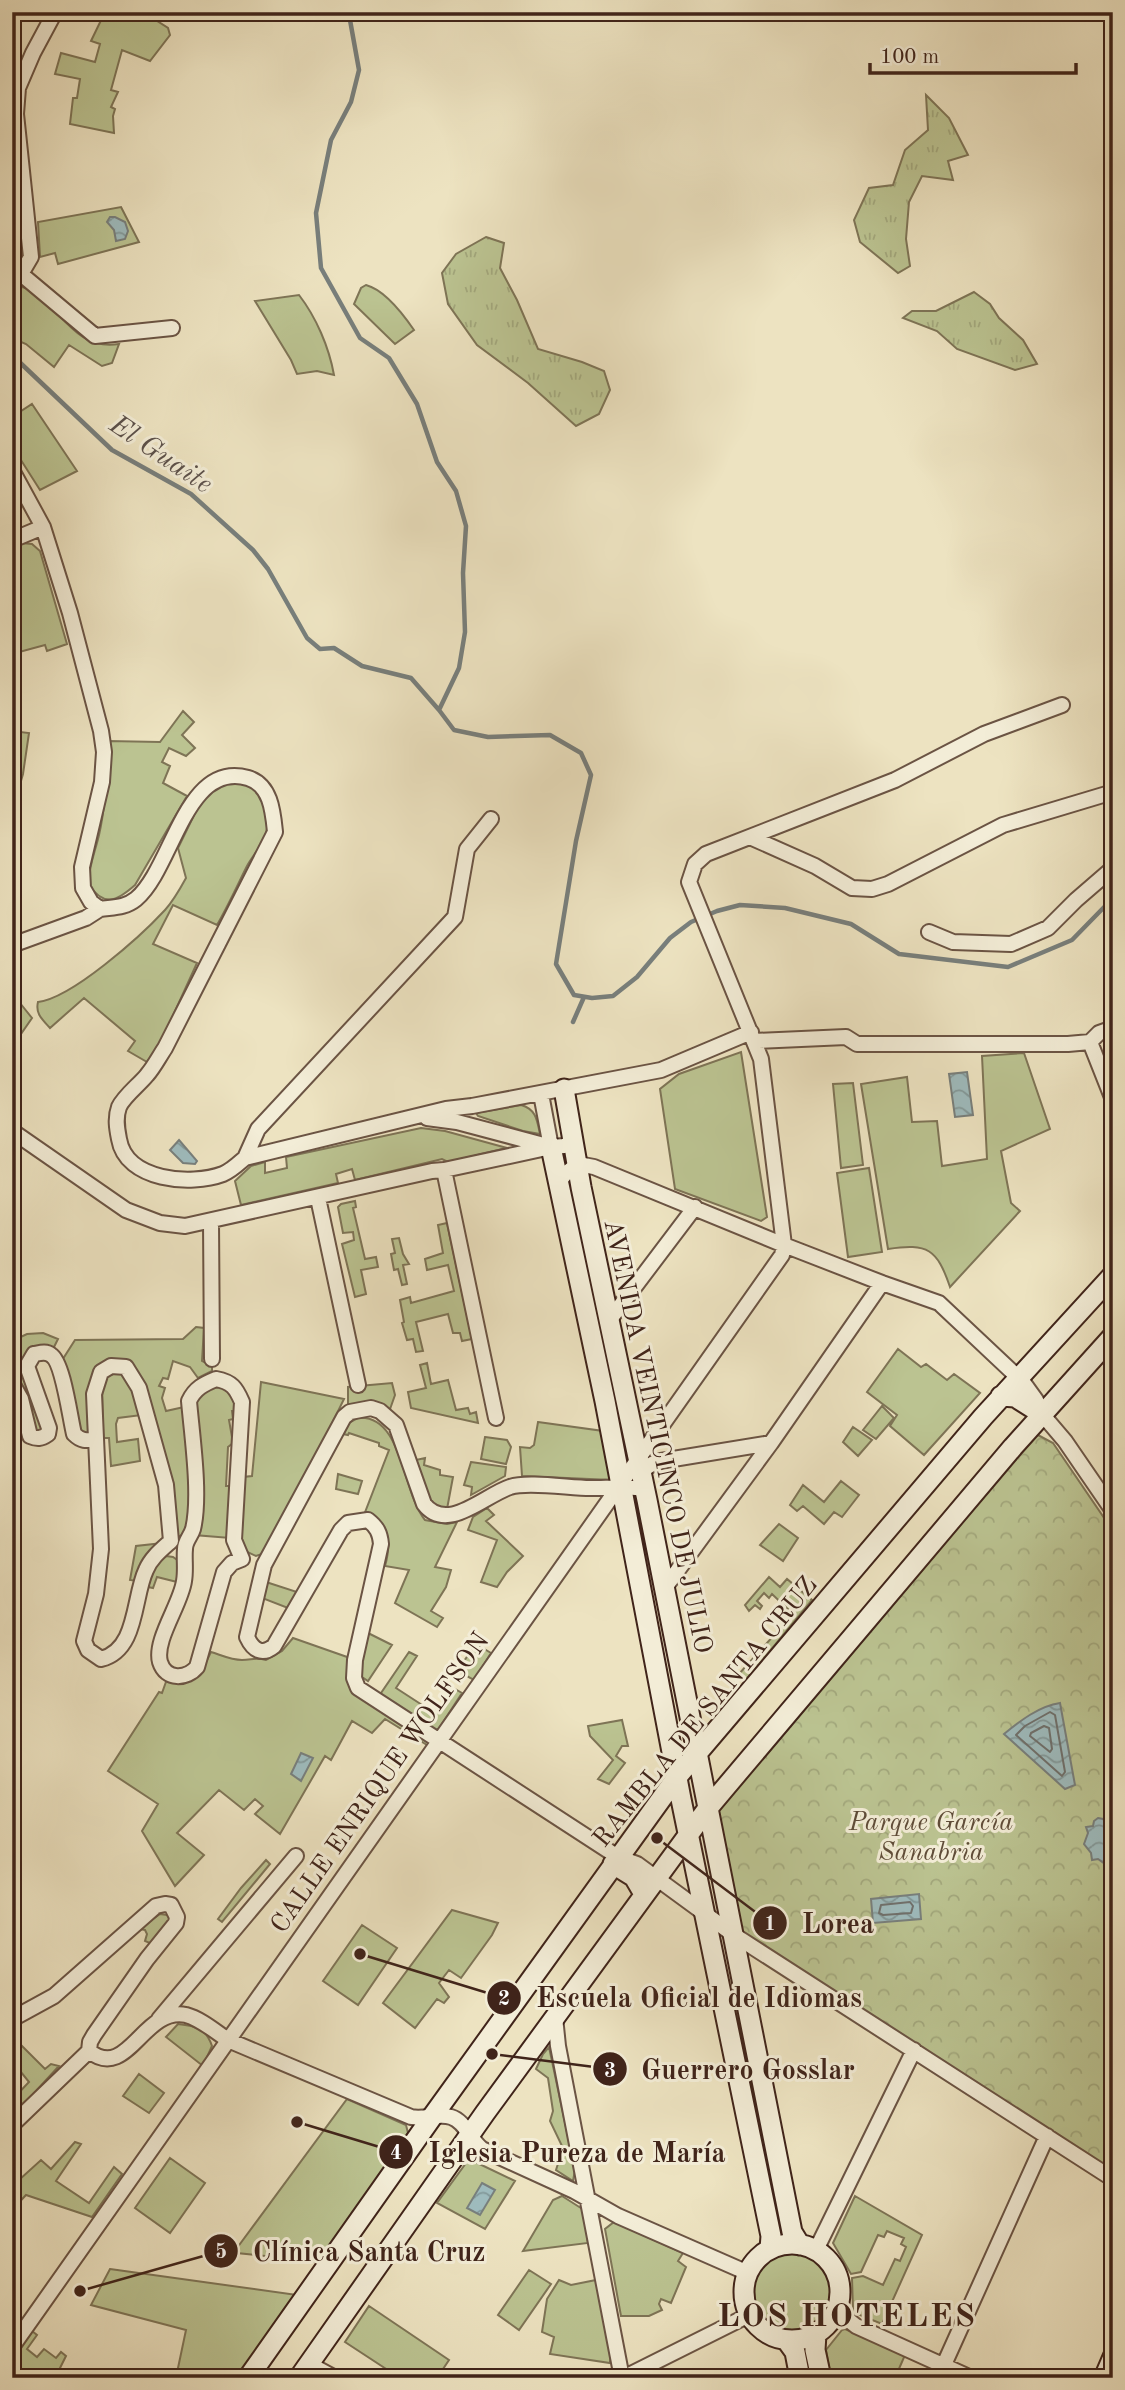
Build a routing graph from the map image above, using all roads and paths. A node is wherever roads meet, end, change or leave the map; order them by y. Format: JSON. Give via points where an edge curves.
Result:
{"nodes":[{"id":1,"x":55,"y":12,"type":"edge"},
{"id":2,"x":16,"y":276,"type":"edge"},
{"id":3,"x":172,"y":328,"type":"dead end"},
{"id":4,"x":12,"y":470,"type":"edge"},
{"id":5,"x":43,"y":527,"type":"junction"},
{"id":6,"x":12,"y":540,"type":"edge"},
{"id":7,"x":1062,"y":705,"type":"dead end"},
{"id":8,"x":1113,"y":792,"type":"edge"},
{"id":9,"x":491,"y":819,"type":"dead end"},
{"id":10,"x":750,"y":836,"type":"junction"},
{"id":11,"x":1113,"y":868,"type":"edge"},
{"id":12,"x":100,"y":909,"type":"junction"},
{"id":13,"x":929,"y":932,"type":"dead end"},
{"id":14,"x":12,"y":945,"type":"edge"},
{"id":15,"x":1113,"y":1028,"type":"edge"},
{"id":16,"x":753,"y":1036,"type":"junction"},
{"id":17,"x":1090,"y":1042,"type":"junction"},
{"id":18,"x":564,"y":1089,"type":"junction"},
{"id":19,"x":541,"y":1094,"type":"junction"},
{"id":20,"x":1113,"y":1099,"type":"edge"},
{"id":21,"x":472,"y":1106,"type":"junction"},
{"id":22,"x":419,"y":1117,"type":"junction"},
{"id":23,"x":471,"y":1126,"type":"junction"},
{"id":24,"x":12,"y":1131,"type":"edge"},
{"id":25,"x":574,"y":1141,"type":"junction"},
{"id":26,"x":551,"y":1147,"type":"junction"},
{"id":27,"x":245,"y":1158,"type":"junction"},
{"id":28,"x":578,"y":1164,"type":"junction"},
{"id":29,"x":444,"y":1170,"type":"junction"},
{"id":30,"x":559,"y":1182,"type":"junction"},
{"id":31,"x":318,"y":1198,"type":"junction"},
{"id":32,"x":695,"y":1207,"type":"junction"},
{"id":33,"x":211,"y":1222,"type":"junction"},
{"id":34,"x":785,"y":1245,"type":"junction"},
{"id":35,"x":1113,"y":1275,"type":"edge"},
{"id":36,"x":881,"y":1283,"type":"junction"},
{"id":37,"x":608,"y":1322,"type":"junction"},
{"id":38,"x":1113,"y":1336,"type":"edge"},
{"id":39,"x":212,"y":1359,"type":"dead end"},
{"id":40,"x":1018,"y":1376,"type":"junction"},
{"id":41,"x":12,"y":1383,"type":"edge"},
{"id":42,"x":358,"y":1385,"type":"dead end"},
{"id":43,"x":1001,"y":1396,"type":"junction"},
{"id":44,"x":1042,"y":1414,"type":"junction"},
{"id":45,"x":496,"y":1418,"type":"dead end"},
{"id":46,"x":96,"y":1439,"type":"junction"},
{"id":47,"x":771,"y":1443,"type":"junction"},
{"id":48,"x":641,"y":1473,"type":"junction"},
{"id":49,"x":620,"y":1486,"type":"junction"},
{"id":50,"x":1113,"y":1511,"type":"edge"},
{"id":51,"x":178,"y":1544,"type":"junction"},
{"id":52,"x":242,"y":1559,"type":"junction"},
{"id":53,"x":264,"y":1565,"type":"junction"},
{"id":54,"x":664,"y":1589,"type":"junction"},
{"id":55,"x":439,"y":1738,"type":"junction"},
{"id":56,"x":697,"y":1754,"type":"junction"},
{"id":57,"x":677,"y":1777,"type":"junction"},
{"id":58,"x":708,"y":1808,"type":"junction"},
{"id":59,"x":689,"y":1834,"type":"junction"},
{"id":60,"x":296,"y":1856,"type":"dead end"},
{"id":61,"x":616,"y":1861,"type":"junction"},
{"id":62,"x":650,"y":1887,"type":"junction"},
{"id":63,"x":705,"y":1914,"type":"junction"},
{"id":64,"x":734,"y":1935,"type":"junction"},
{"id":65,"x":176,"y":1999,"type":"junction"},
{"id":66,"x":186,"y":2015,"type":"junction"},
{"id":67,"x":555,"y":2017,"type":"junction"},
{"id":68,"x":159,"y":2019,"type":"junction"},
{"id":69,"x":12,"y":2020,"type":"edge"},
{"id":70,"x":228,"y":2040,"type":"junction"},
{"id":71,"x":89,"y":2050,"type":"junction"},
{"id":72,"x":914,"y":2050,"type":"junction"},
{"id":73,"x":432,"y":2117,"type":"junction"},
{"id":74,"x":12,"y":2125,"type":"edge"},
{"id":75,"x":1047,"y":2136,"type":"junction"},
{"id":76,"x":469,"y":2137,"type":"junction"},
{"id":77,"x":1113,"y":2179,"type":"edge"},
{"id":78,"x":589,"y":2199,"type":"junction"},
{"id":79,"x":808,"y":2247,"type":"junction"},
{"id":80,"x":770,"y":2249,"type":"junction"},
{"id":81,"x":748,"y":2273,"type":"junction"},
{"id":82,"x":837,"y":2311,"type":"junction"},
{"id":83,"x":749,"y":2315,"type":"junction"},
{"id":84,"x":816,"y":2334,"type":"junction"},
{"id":85,"x":787,"y":2341,"type":"junction"},
{"id":86,"x":12,"y":2347,"type":"edge"},
{"id":87,"x":1113,"y":2357,"type":"edge"},
{"id":88,"x":304,"y":2371,"type":"edge"},
{"id":89,"x":941,"y":2372,"type":"edge"},
{"id":90,"x":248,"y":2378,"type":"edge"},
{"id":91,"x":335,"y":2378,"type":"edge"},
{"id":92,"x":622,"y":2378,"type":"edge"},
{"id":93,"x":800,"y":2378,"type":"edge"},
{"id":94,"x":821,"y":2378,"type":"edge"},
{"id":95,"x":971,"y":2378,"type":"edge"},
{"id":96,"x":1104,"y":2378,"type":"edge"}],
"edges":[{"from":1,"to":2,"type":"street","via":[[18,88],[16,114],[31,257]]},
{"from":2,"to":3,"type":"street","via":[[95,336]]},
{"from":4,"to":5,"type":"street"},
{"from":5,"to":6,"type":"street"},
{"from":5,"to":12,"type":"street","via":[[101,731],[103,782],[82,867],[83,888]]},
{"from":7,"to":10,"type":"street","via":[[984,734],[895,779]]},
{"from":8,"to":10,"type":"street","via":[[1003,825],[873,889],[852,888]]},
{"from":9,"to":27,"type":"street","via":[[467,849],[455,917],[258,1129]]},
{"from":10,"to":16,"type":"street","via":[[706,854],[695,864],[689,882]]},
{"from":11,"to":13,"type":"street","via":[[1048,928],[1011,944],[953,943]]},
{"from":12,"to":14,"type":"street"},
{"from":12,"to":27,"type":"street","via":[[136,899],[156,875],[198,793],[214,779],[236,775],[255,780],[265,790],[273,808],[275,832],[165,1048],[119,1106],[116,1124],[120,1147],[141,1172],[192,1179],[222,1174]]},
{"from":15,"to":17,"type":"street"},
{"from":16,"to":17,"type":"street","via":[[846,1037],[857,1044]]},
{"from":16,"to":18,"type":"street","via":[[661,1069]]},
{"from":16,"to":34,"type":"street","via":[[761,1059]]},
{"from":17,"to":20,"type":"street"},
{"from":18,"to":19,"type":"street"},
{"from":18,"to":25,"type":"main road","name":"AVENIDA VEINTICINCO DE JULIO"},
{"from":19,"to":21,"type":"street"},
{"from":19,"to":26,"type":"street","name":"AVENIDA VEINTICINCO DE JULIO"},
{"from":21,"to":22,"type":"street"},
{"from":21,"to":23,"type":"street","via":[[467,1117]]},
{"from":22,"to":23,"type":"street"},
{"from":22,"to":27,"type":"street"},
{"from":23,"to":26,"type":"street"},
{"from":24,"to":33,"type":"street","via":[[126,1210],[160,1223]]},
{"from":25,"to":26,"type":"street"},
{"from":25,"to":28,"type":"main road","name":"AVENIDA VEINTICINCO DE JULIO"},
{"from":26,"to":29,"type":"street"},
{"from":26,"to":30,"type":"main road","name":"AVENIDA VEINTICINCO DE JULIO"},
{"from":28,"to":30,"type":"street"},
{"from":28,"to":32,"type":"street"},
{"from":28,"to":37,"type":"main road","name":"AVENIDA VEINTICINCO DE JULIO"},
{"from":29,"to":31,"type":"street"},
{"from":29,"to":45,"type":"street"},
{"from":30,"to":49,"type":"main road","name":"AVENIDA VEINTICINCO DE JULIO"},
{"from":31,"to":33,"type":"street"},
{"from":31,"to":42,"type":"street"},
{"from":32,"to":34,"type":"street"},
{"from":32,"to":37,"type":"street"},
{"from":33,"to":39,"type":"street"},
{"from":34,"to":36,"type":"street"},
{"from":34,"to":48,"type":"street","name":"CALLE ENRIQUE WOLFSON"},
{"from":35,"to":40,"type":"main road","name":"RAMBLA DE SANTA CRUZ"},
{"from":36,"to":40,"type":"street","via":[[939,1303]]},
{"from":36,"to":47,"type":"street"},
{"from":37,"to":48,"type":"main road","name":"AVENIDA VEINTICINCO DE JULIO"},
{"from":38,"to":44,"type":"main road"},
{"from":40,"to":43,"type":"main road","name":"RAMBLA DE SANTA CRUZ"},
{"from":40,"to":44,"type":"street"},
{"from":41,"to":46,"type":"street","via":[[30,1436],[43,1438],[49,1428],[27,1366],[34,1354],[54,1356],[74,1434],[79,1439]]},
{"from":43,"to":44,"type":"main road","via":[[1015,1398]]},
{"from":43,"to":56,"type":"main road","name":"RAMBLA DE SANTA CRUZ"},
{"from":44,"to":50,"type":"street"},
{"from":44,"to":58,"type":"main road"},
{"from":46,"to":51,"type":"street","via":[[94,1394],[101,1372],[111,1366],[126,1367],[139,1388]]},
{"from":46,"to":51,"type":"street","via":[[101,1549],[84,1641],[88,1650],[101,1659],[118,1649],[132,1625],[145,1571],[155,1555]]},
{"from":47,"to":48,"type":"street","via":[[661,1461]]},
{"from":47,"to":54,"type":"street"},
{"from":48,"to":49,"type":"street","name":"CALLE ENRIQUE WOLFSON"},
{"from":48,"to":49,"type":"street"},
{"from":48,"to":54,"type":"main road","name":"AVENIDA VEINTICINCO DE JULIO"},
{"from":49,"to":53,"type":"street","via":[[514,1485],[462,1512],[437,1514],[424,1504],[396,1425],[380,1410],[359,1409],[344,1418]]},
{"from":49,"to":55,"type":"street","name":"CALLE ENRIQUE WOLFSON"},
{"from":49,"to":57,"type":"main road","name":"AVENIDA VEINTICINCO DE JULIO"},
{"from":51,"to":52,"type":"street","via":[[184,1583],[159,1648],[160,1661],[169,1674],[183,1677],[197,1667],[224,1572]]},
{"from":51,"to":52,"type":"street","via":[[192,1529],[195,1487],[189,1401],[201,1385],[216,1379],[229,1381],[243,1402],[234,1540]]},
{"from":52,"to":53,"type":"street"},
{"from":53,"to":55,"type":"street","via":[[247,1630],[257,1651],[274,1646],[341,1530],[357,1520],[376,1526],[381,1545],[355,1678],[358,1688]]},
{"from":54,"to":56,"type":"main road","name":"AVENIDA VEINTICINCO DE JULIO"},
{"from":55,"to":61,"type":"street"},
{"from":55,"to":70,"type":"street","name":"CALLE ENRIQUE WOLFSON"},
{"from":56,"to":57,"type":"main road","name":"RAMBLA DE SANTA CRUZ"},
{"from":56,"to":58,"type":"main road","name":"AVENIDA VEINTICINCO DE JULIO"},
{"from":57,"to":59,"type":"main road","name":"AVENIDA VEINTICINCO DE JULIO"},
{"from":57,"to":61,"type":"main road","name":"RAMBLA DE SANTA CRUZ"},
{"from":58,"to":59,"type":"main road"},
{"from":58,"to":64,"type":"main road","name":"AVENIDA VEINTICINCO DE JULIO"},
{"from":59,"to":62,"type":"main road"},
{"from":59,"to":63,"type":"main road","name":"AVENIDA VEINTICINCO DE JULIO"},
{"from":60,"to":65,"type":"street"},
{"from":61,"to":62,"type":"main road"},
{"from":61,"to":73,"type":"main road","name":"RAMBLA DE SANTA CRUZ"},
{"from":62,"to":63,"type":"street"},
{"from":62,"to":67,"type":"main road"},
{"from":63,"to":64,"type":"street"},
{"from":63,"to":80,"type":"main road","name":"AVENIDA VEINTICINCO DE JULIO"},
{"from":64,"to":72,"type":"street"},
{"from":64,"to":79,"type":"main road","name":"AVENIDA VEINTICINCO DE JULIO","via":[[792,2232]]},
{"from":65,"to":66,"type":"street","via":[[177,2008]]},
{"from":65,"to":68,"type":"street"},
{"from":66,"to":68,"type":"street"},
{"from":66,"to":70,"type":"street"},
{"from":67,"to":76,"type":"main road"},
{"from":67,"to":78,"type":"street"},
{"from":68,"to":71,"type":"street","via":[[121,2056],[104,2058]]},
{"from":69,"to":71,"type":"street","via":[[54,1996],[156,1906],[171,1905],[176,1923],[146,1959],[94,2035]]},
{"from":70,"to":73,"type":"street","via":[[411,2117]]},
{"from":70,"to":86,"type":"street","name":"CALLE ENRIQUE WOLFSON"},
{"from":71,"to":74,"type":"street"},
{"from":72,"to":75,"type":"street"},
{"from":72,"to":79,"type":"street"},
{"from":73,"to":76,"type":"street","via":[[456,2119]]},
{"from":73,"to":90,"type":"main road","name":"RAMBLA DE SANTA CRUZ"},
{"from":75,"to":77,"type":"street"},
{"from":75,"to":89,"type":"street"},
{"from":76,"to":78,"type":"street","via":[[482,2149]]},
{"from":76,"to":88,"type":"main road"},
{"from":78,"to":81,"type":"street"},
{"from":78,"to":92,"type":"street"},
{"from":79,"to":80,"type":"main road"},
{"from":79,"to":82,"type":"main road","via":[[832,2264],[838,2275]]},
{"from":80,"to":81,"type":"main road"},
{"from":81,"to":83,"type":"main road","via":[[744,2290]]},
{"from":82,"to":84,"type":"main road"},
{"from":82,"to":89,"type":"street"},
{"from":83,"to":85,"type":"main road","via":[[765,2332]]},
{"from":83,"to":92,"type":"street"},
{"from":84,"to":85,"type":"main road"},
{"from":84,"to":94,"type":"main road"},
{"from":85,"to":93,"type":"main road","via":[[795,2352]]},
{"from":87,"to":96,"type":"main road"},
{"from":88,"to":91,"type":"street"},
{"from":89,"to":95,"type":"street"}]}
